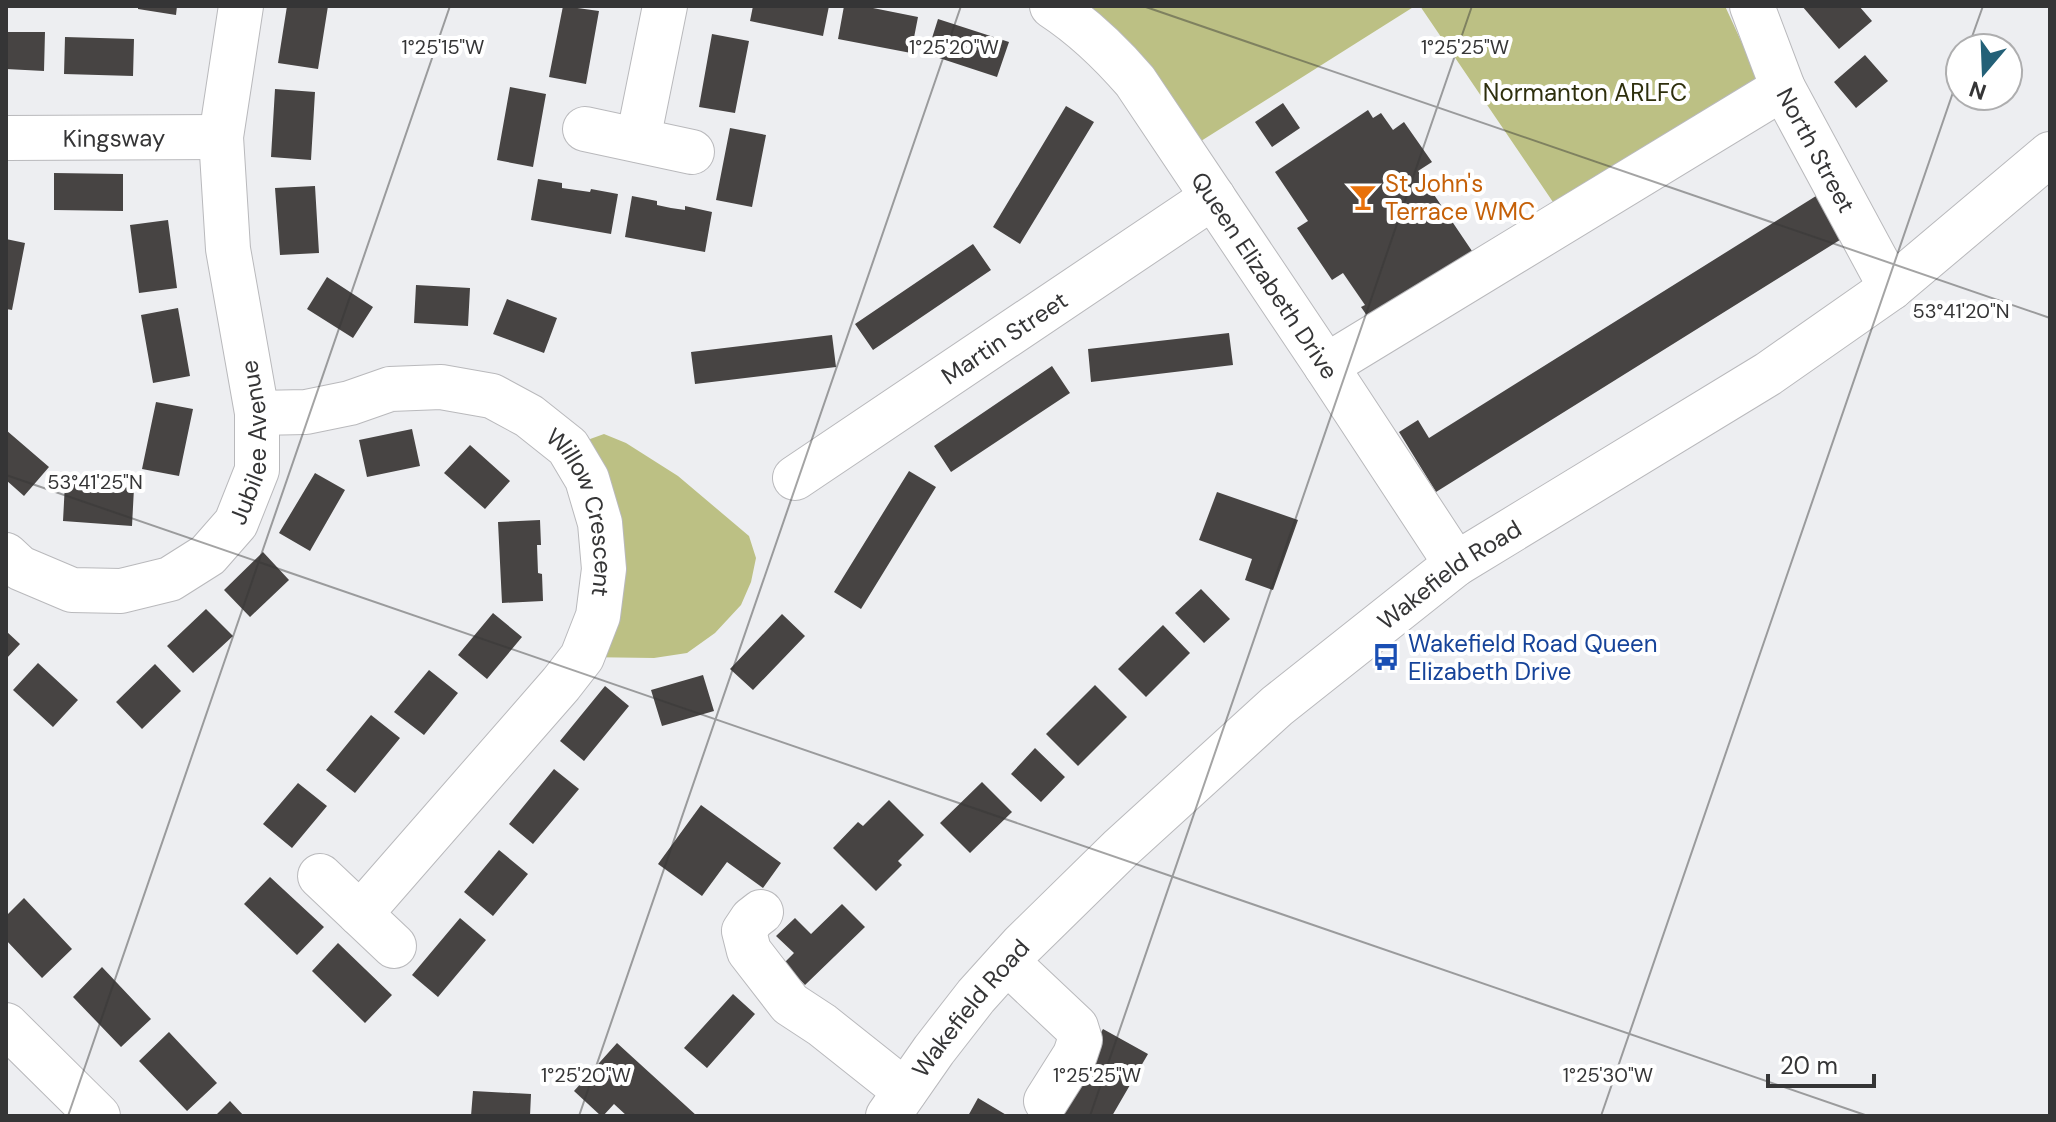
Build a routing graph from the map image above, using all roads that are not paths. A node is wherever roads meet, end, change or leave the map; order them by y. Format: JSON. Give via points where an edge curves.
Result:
{"nodes":[{"id":1,"x":241,"y":6,"type":"edge"},
{"id":2,"x":665,"y":6,"type":"edge"},
{"id":3,"x":1052,"y":6,"type":"edge"},
{"id":4,"x":1752,"y":6,"type":"edge"},
{"id":5,"x":1783,"y":88,"type":"junction"},
{"id":6,"x":585,"y":129,"type":"dead end"},
{"id":7,"x":221,"y":137,"type":"junction"},
{"id":8,"x":6,"y":138,"type":"edge"},
{"id":9,"x":638,"y":140,"type":"junction"},
{"id":10,"x":692,"y":152,"type":"dead end"},
{"id":11,"x":2050,"y":154,"type":"edge"},
{"id":12,"x":1213,"y":197,"type":"junction"},
{"id":13,"x":1891,"y":288,"type":"junction"},
{"id":14,"x":1326,"y":366,"type":"junction"},
{"id":15,"x":257,"y":413,"type":"junction"},
{"id":16,"x":795,"y":478,"type":"dead end"},
{"id":17,"x":6,"y":555,"type":"edge"},
{"id":18,"x":1456,"y":564,"type":"junction"},
{"id":19,"x":320,"y":876,"type":"dead end"},
{"id":20,"x":761,"y":912,"type":"dead end"},
{"id":21,"x":360,"y":914,"type":"junction"},
{"id":22,"x":394,"y":946,"type":"dead end"},
{"id":23,"x":1007,"y":962,"type":"junction"},
{"id":24,"x":6,"y":1025,"type":"edge"},
{"id":25,"x":1046,"y":1101,"type":"dead end"},
{"id":26,"x":896,"y":1104,"type":"edge"},
{"id":27,"x":98,"y":1116,"type":"edge"}],
"edges":[{"from":1,"to":7,"type":"street","name":"Jubilee Avenue"},
{"from":2,"to":9,"type":"street"},
{"from":3,"to":12,"type":"street","name":"Queen Elizabeth Drive","via":[[1107,49],[1135,81]]},
{"from":4,"to":5,"type":"street","name":"North Street"},
{"from":5,"to":13,"type":"street","name":"North Street"},
{"from":5,"to":14,"type":"street"},
{"from":6,"to":9,"type":"street"},
{"from":7,"to":8,"type":"street","name":"Kingsway"},
{"from":7,"to":15,"type":"street","name":"Jubilee Avenue","via":[[228,249]]},
{"from":9,"to":10,"type":"street"},
{"from":11,"to":13,"type":"street","name":"Wakefield Road"},
{"from":12,"to":14,"type":"street","name":"Queen Elizabeth Drive"},
{"from":12,"to":16,"type":"street","name":"Martin Street"},
{"from":13,"to":18,"type":"street","name":"Wakefield Road","via":[[1768,374]]},
{"from":14,"to":18,"type":"street","name":"Queen Elizabeth Drive"},
{"from":15,"to":17,"type":"street","name":"Jubilee Avenue","via":[[257,470],[236,523],[208,555],[170,579],[121,591],[72,590],[20,568]]},
{"from":15,"to":21,"type":"street","name":"Willow Crescent","via":[[306,412],[390,389],[441,387],[492,396],[529,416],[568,447],[587,479],[600,523],[604,569],[598,616],[582,657]]},
{"from":18,"to":23,"type":"street","name":"Wakefield Road","via":[[1277,706],[1121,848]]},
{"from":19,"to":21,"type":"street"},
{"from":20,"to":26,"type":"street","via":[[744,931],[749,951],[790,1004],[822,1025]]},
{"from":21,"to":22,"type":"street"},
{"from":23,"to":25,"type":"street","via":[[1076,1027],[1080,1040]]},
{"from":23,"to":26,"type":"street","name":"Wakefield Road"},
{"from":24,"to":27,"type":"street"}]}
